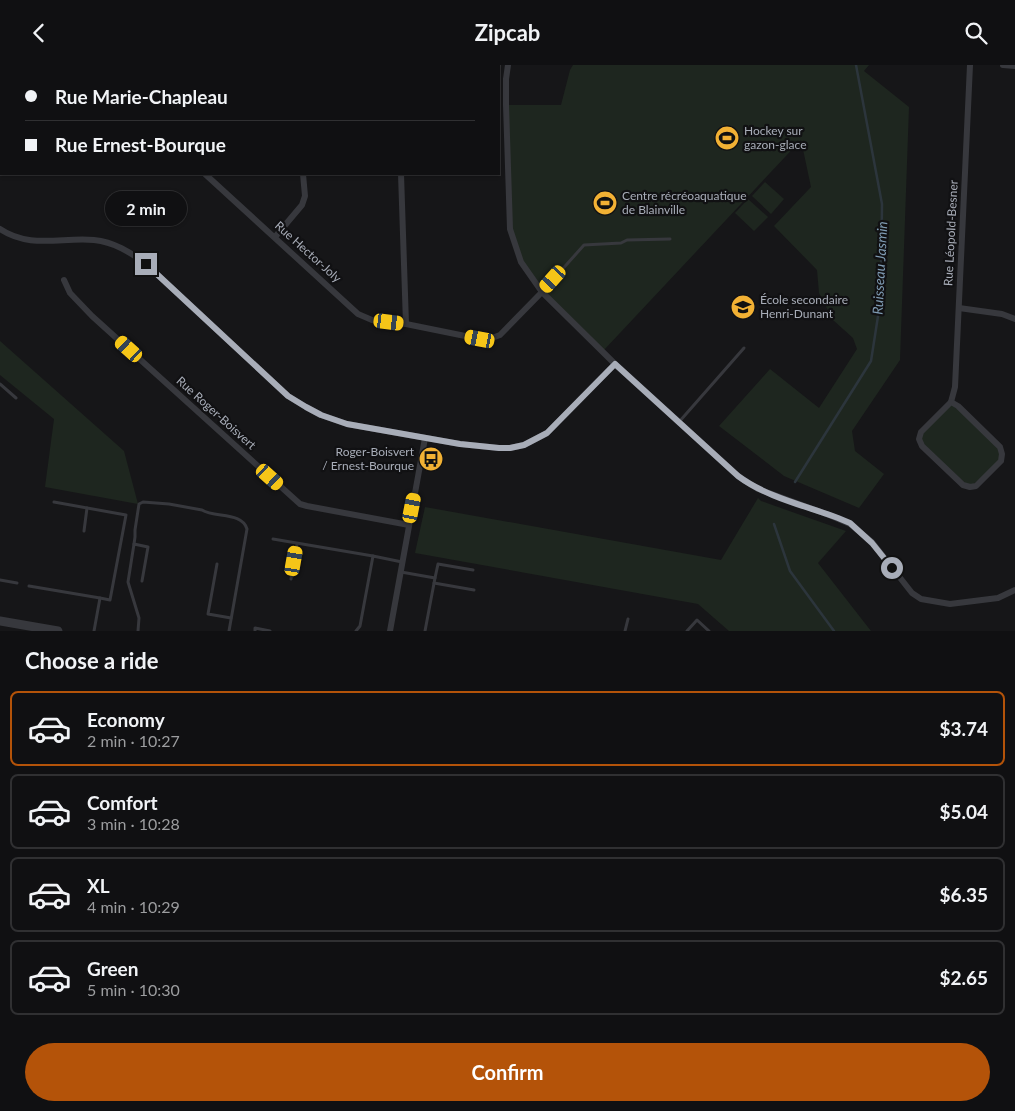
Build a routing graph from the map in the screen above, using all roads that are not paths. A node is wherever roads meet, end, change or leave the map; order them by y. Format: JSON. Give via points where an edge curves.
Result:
{"nodes":[{"id":1,"x":508,"y":65,"type":"edge"},
{"id":2,"x":970,"y":65,"type":"edge"},
{"id":3,"x":1003,"y":65,"type":"edge"},
{"id":4,"x":1015,"y":66,"type":"edge"},
{"id":5,"x":206,"y":175,"type":"edge"},
{"id":6,"x":303,"y":175,"type":"edge"},
{"id":7,"x":401,"y":175,"type":"edge"},
{"id":8,"x":0,"y":229,"type":"edge"},
{"id":9,"x":275,"y":237,"type":"junction"},
{"id":10,"x":670,"y":239,"type":"dead end"},
{"id":11,"x":64,"y":280,"type":"dead end"},
{"id":12,"x":542,"y":292,"type":"junction"},
{"id":13,"x":959,"y":308,"type":"junction"},
{"id":14,"x":1015,"y":319,"type":"edge"},
{"id":15,"x":406,"y":324,"type":"junction"},
{"id":16,"x":744,"y":348,"type":"dead end"},
{"id":17,"x":615,"y":364,"type":"junction"},
{"id":18,"x":0,"y":384,"type":"edge"},
{"id":19,"x":16,"y":399,"type":"dead end"},
{"id":20,"x":950,"y":402,"type":"junction"},
{"id":21,"x":679,"y":422,"type":"junction"},
{"id":22,"x":425,"y":438,"type":"junction"},
{"id":23,"x":54,"y":502,"type":"dead end"},
{"id":24,"x":87,"y":508,"type":"junction"},
{"id":25,"x":409,"y":525,"type":"junction"},
{"id":26,"x":84,"y":531,"type":"dead end"},
{"id":27,"x":273,"y":539,"type":"dead end"},
{"id":28,"x":134,"y":544,"type":"junction"},
{"id":29,"x":297,"y":544,"type":"junction"},
{"id":30,"x":374,"y":556,"type":"junction"},
{"id":31,"x":402,"y":562,"type":"junction"},
{"id":32,"x":217,"y":565,"type":"dead end"},
{"id":33,"x":473,"y":571,"type":"dead end"},
{"id":34,"x":400,"y":572,"type":"junction"},
{"id":35,"x":291,"y":579,"type":"dead end"},
{"id":36,"x":0,"y":580,"type":"edge"},
{"id":37,"x":434,"y":580,"type":"junction"},
{"id":38,"x":142,"y":581,"type":"dead end"},
{"id":39,"x":17,"y":583,"type":"dead end"},
{"id":40,"x":29,"y":586,"type":"dead end"},
{"id":41,"x":1015,"y":589,"type":"edge"},
{"id":42,"x":474,"y":590,"type":"dead end"},
{"id":43,"x":100,"y":598,"type":"junction"},
{"id":44,"x":231,"y":618,"type":"junction"},
{"id":45,"x":628,"y":619,"type":"dead end"},
{"id":46,"x":0,"y":621,"type":"edge"},
{"id":47,"x":19,"y":627,"type":"edge"},
{"id":48,"x":58,"y":631,"type":"edge"},
{"id":49,"x":94,"y":631,"type":"edge"},
{"id":50,"x":138,"y":631,"type":"edge"},
{"id":51,"x":229,"y":631,"type":"edge"},
{"id":52,"x":255,"y":631,"type":"edge"},
{"id":53,"x":270,"y":631,"type":"edge"},
{"id":54,"x":356,"y":631,"type":"edge"},
{"id":55,"x":390,"y":631,"type":"edge"},
{"id":56,"x":425,"y":631,"type":"edge"},
{"id":57,"x":625,"y":631,"type":"edge"},
{"id":58,"x":687,"y":631,"type":"edge"},
{"id":59,"x":709,"y":631,"type":"edge"}],
"edges":[{"from":1,"to":12,"type":"street","via":[[510,229],[521,262]]},
{"from":2,"to":13,"type":"street","name":"Rue Léopold-Besner"},
{"from":3,"to":4,"type":"street"},
{"from":5,"to":9,"type":"street","name":"Rue Hector-Joly"},
{"from":6,"to":9,"type":"street","via":[[305,196],[302,205]]},
{"from":7,"to":15,"type":"street"},
{"from":8,"to":22,"type":"street","via":[[27,240],[94,240],[121,247],[146,264],[301,405],[338,422]]},
{"from":9,"to":15,"type":"street","name":"Rue Hector-Joly","via":[[358,314],[372,320]]},
{"from":10,"to":12,"type":"lane","via":[[584,245]]},
{"from":11,"to":25,"type":"street","name":"Rue Roger-Boisvert","via":[[70,293],[92,316],[300,503]]},
{"from":12,"to":15,"type":"street","name":"Rue Hector-Joly","via":[[500,335],[492,339]]},
{"from":12,"to":17,"type":"street"},
{"from":13,"to":14,"type":"street"},
{"from":13,"to":20,"type":"street","name":"Rue Léopold-Besner","via":[[955,387]]},
{"from":16,"to":21,"type":"lane"},
{"from":17,"to":21,"type":"street"},
{"from":17,"to":22,"type":"street","via":[[547,433],[524,445],[499,448]]},
{"from":18,"to":19,"type":"lane"},
{"from":20,"to":20,"type":"street","via":[[1000,447],[1001,461],[976,486],[963,485],[922,446],[919,439],[921,432]]},
{"from":21,"to":41,"type":"street","via":[[752,487],[850,523],[921,599],[950,603],[998,598]]},
{"from":22,"to":25,"type":"street"},
{"from":23,"to":24,"type":"lane"},
{"from":24,"to":26,"type":"lane"},
{"from":24,"to":43,"type":"lane","via":[[126,515],[110,600]]},
{"from":25,"to":31,"type":"street"},
{"from":27,"to":29,"type":"lane"},
{"from":28,"to":38,"type":"lane","via":[[148,547]]},
{"from":28,"to":44,"type":"lane","via":[[139,504],[143,502],[202,510],[243,522],[247,529]]},
{"from":28,"to":50,"type":"lane","via":[[128,582],[139,618]]},
{"from":29,"to":30,"type":"lane"},
{"from":29,"to":35,"type":"lane"},
{"from":30,"to":31,"type":"lane"},
{"from":30,"to":54,"type":"lane","via":[[360,626]]},
{"from":31,"to":34,"type":"street"},
{"from":32,"to":44,"type":"lane","via":[[208,613]]},
{"from":33,"to":37,"type":"lane","via":[[438,564]]},
{"from":34,"to":37,"type":"lane"},
{"from":34,"to":55,"type":"street"},
{"from":36,"to":39,"type":"lane"},
{"from":37,"to":42,"type":"lane"},
{"from":37,"to":56,"type":"lane"},
{"from":40,"to":43,"type":"lane"},
{"from":43,"to":49,"type":"lane"},
{"from":44,"to":51,"type":"lane"},
{"from":45,"to":57,"type":"lane"},
{"from":46,"to":47,"type":"street"},
{"from":47,"to":48,"type":"street"},
{"from":52,"to":53,"type":"lane","via":[[255,628]]},
{"from":58,"to":59,"type":"lane","via":[[697,620]]}]}
